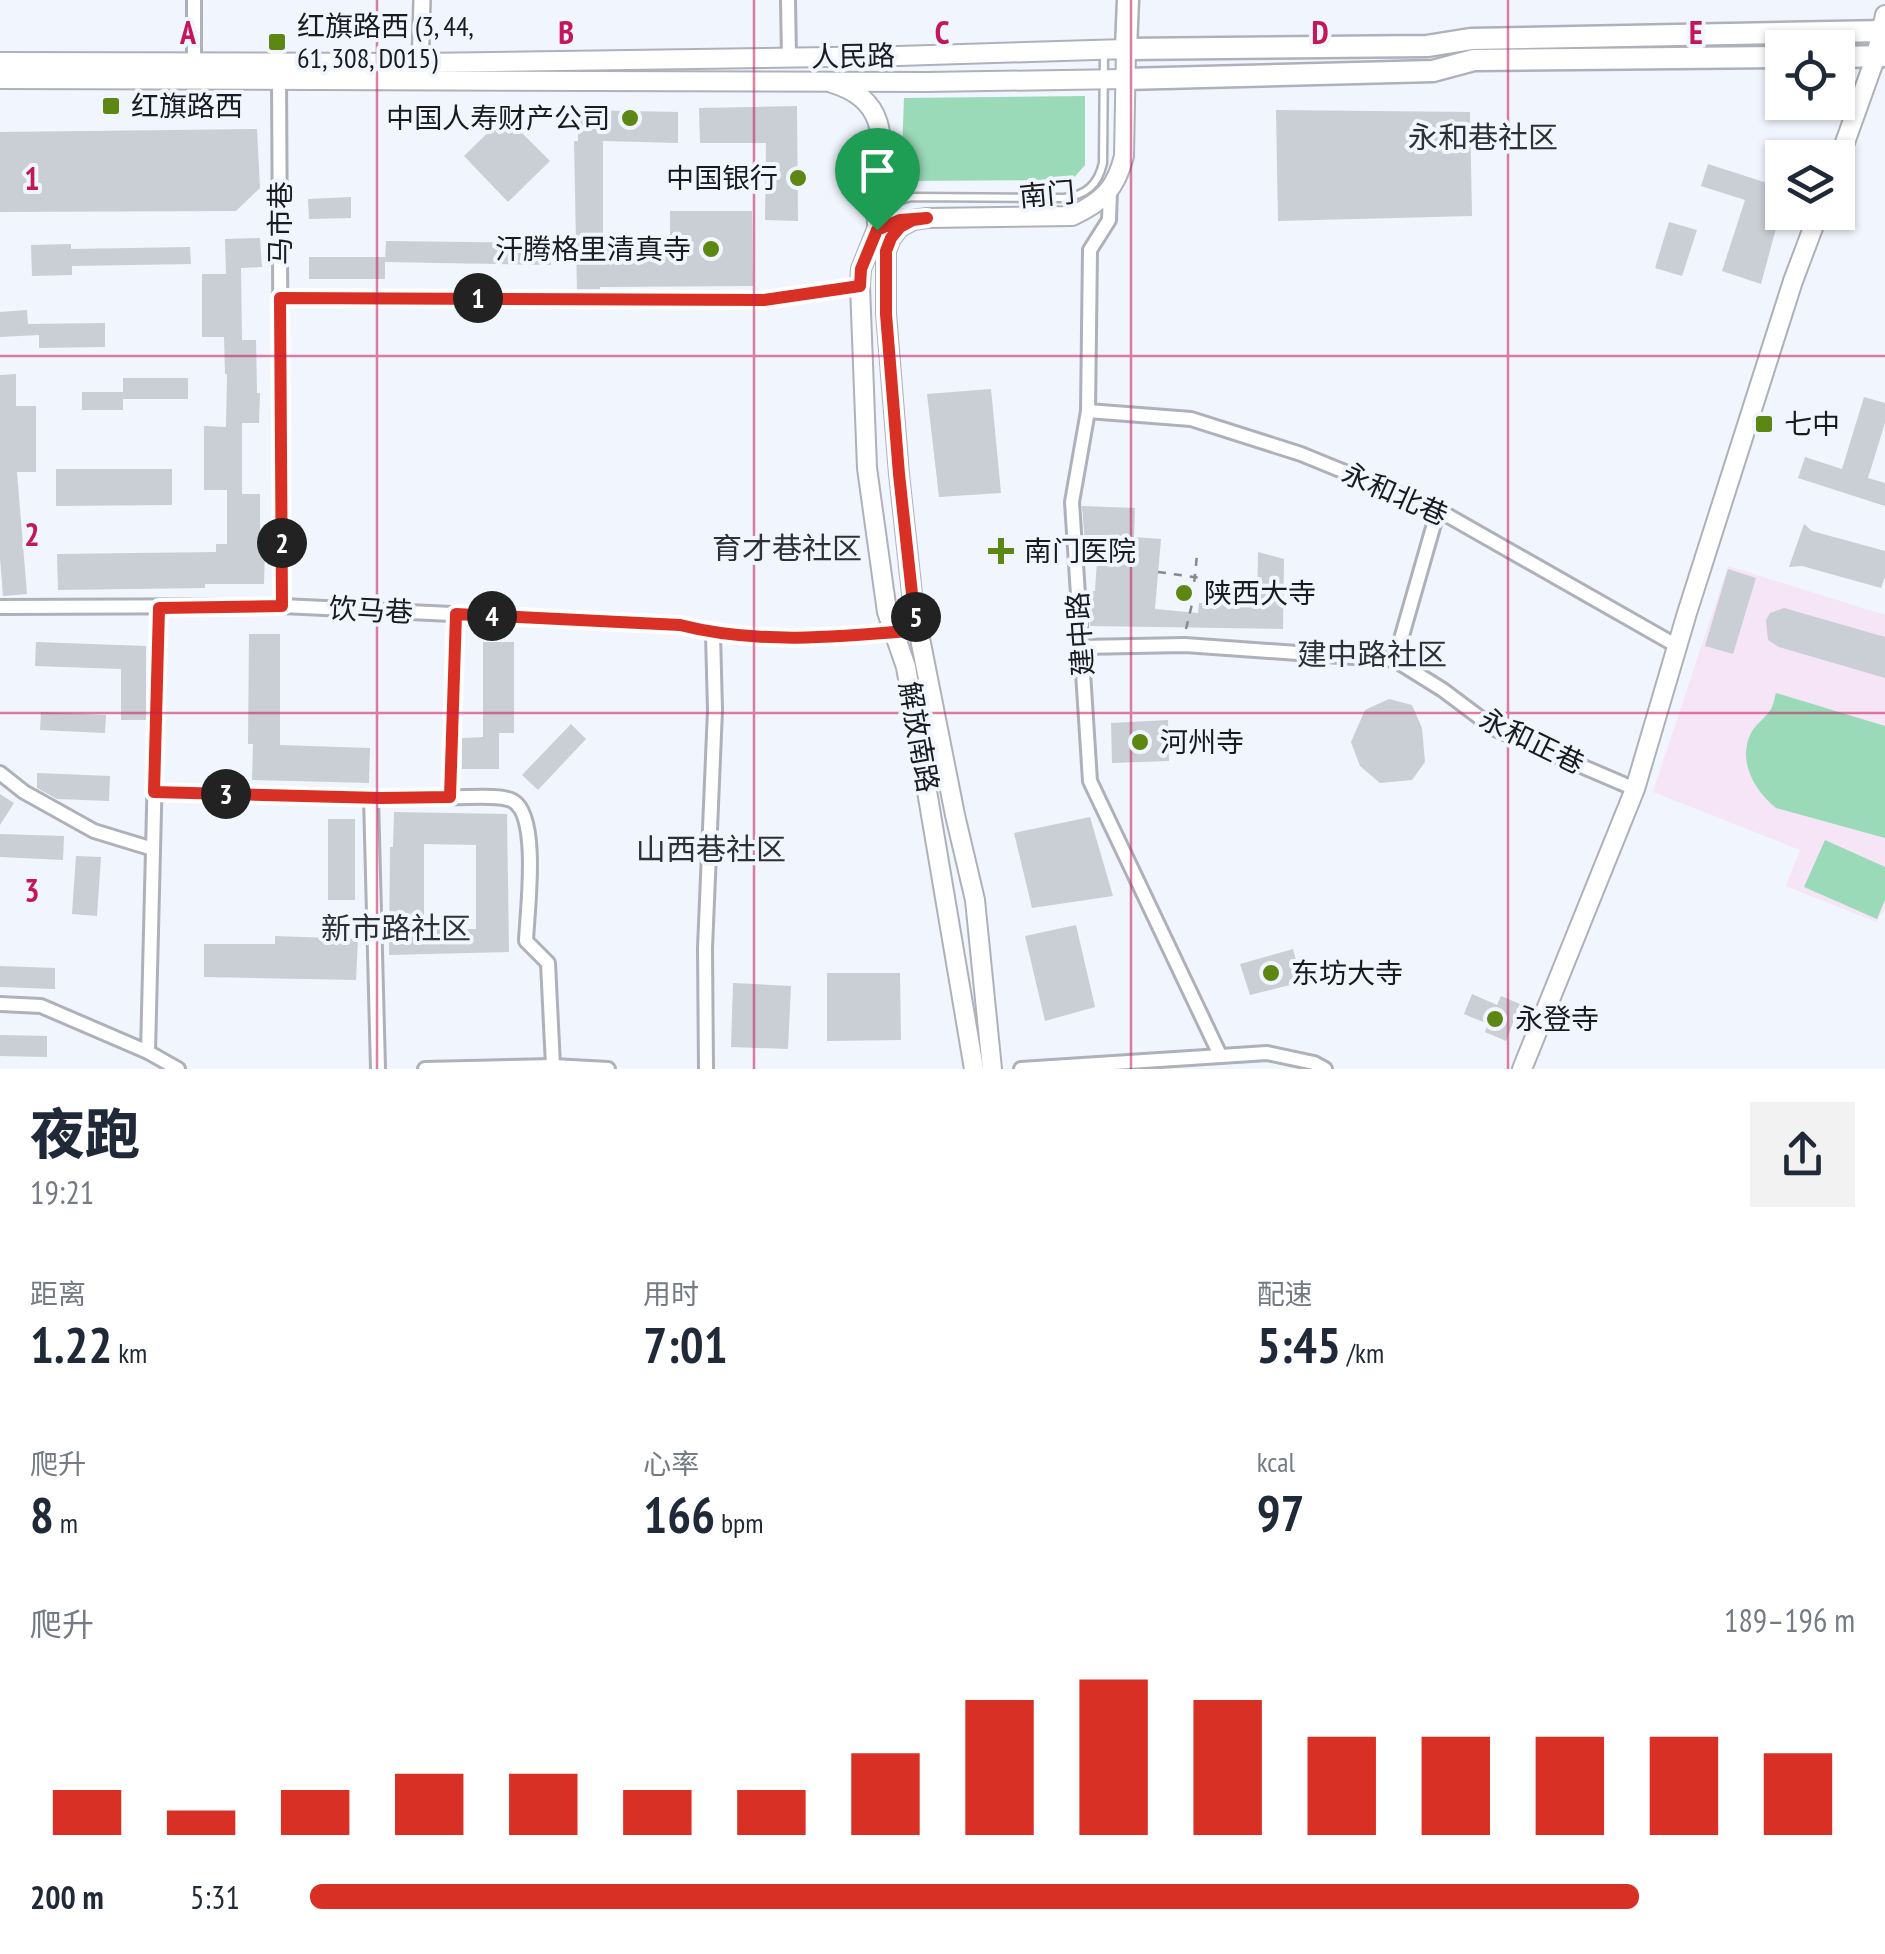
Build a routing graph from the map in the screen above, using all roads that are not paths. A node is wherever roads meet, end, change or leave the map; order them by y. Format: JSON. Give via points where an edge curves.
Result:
{"nodes":[{"id":1,"x":194,"y":0,"type":"edge"},
{"id":2,"x":422,"y":0,"type":"edge"},
{"id":3,"x":788,"y":0,"type":"edge"},
{"id":4,"x":1128,"y":0,"type":"edge"},
{"id":5,"x":1884,"y":26,"type":"edge"},
{"id":6,"x":1126,"y":49,"type":"junction"},
{"id":7,"x":1104,"y":50,"type":"junction"},
{"id":8,"x":1880,"y":56,"type":"edge"},
{"id":9,"x":1765,"y":57,"type":"edge"},
{"id":10,"x":789,"y":58,"type":"junction"},
{"id":11,"x":0,"y":62,"type":"edge"},
{"id":12,"x":194,"y":63,"type":"junction"},
{"id":13,"x":420,"y":72,"type":"junction"},
{"id":14,"x":1114,"y":79,"type":"junction"},
{"id":15,"x":0,"y":80,"type":"edge"},
{"id":16,"x":280,"y":80,"type":"junction"},
{"id":17,"x":812,"y":80,"type":"junction"},
{"id":18,"x":1847,"y":140,"type":"edge"},
{"id":19,"x":1110,"y":190,"type":"junction"},
{"id":20,"x":927,"y":218,"type":"junction"},
{"id":21,"x":877,"y":230,"type":"junction"},
{"id":22,"x":1812,"y":230,"type":"edge"},
{"id":23,"x":886,"y":266,"type":"junction"},
{"id":24,"x":860,"y":286,"type":"junction"},
{"id":25,"x":280,"y":298,"type":"junction"},
{"id":26,"x":1088,"y":411,"type":"junction"},
{"id":27,"x":1438,"y":510,"type":"junction"},
{"id":28,"x":282,"y":606,"type":"junction"},
{"id":29,"x":0,"y":607,"type":"edge"},
{"id":30,"x":159,"y":608,"type":"junction"},
{"id":31,"x":456,"y":614,"type":"junction"},
{"id":32,"x":919,"y":630,"type":"junction"},
{"id":33,"x":894,"y":632,"type":"junction"},
{"id":34,"x":713,"y":634,"type":"junction"},
{"id":35,"x":1677,"y":646,"type":"junction"},
{"id":36,"x":1081,"y":647,"type":"junction"},
{"id":37,"x":1395,"y":660,"type":"junction"},
{"id":38,"x":0,"y":773,"type":"edge"},
{"id":39,"x":1635,"y":788,"type":"junction"},
{"id":40,"x":154,"y":792,"type":"junction"},
{"id":41,"x":450,"y":797,"type":"junction"},
{"id":42,"x":371,"y":798,"type":"junction"},
{"id":43,"x":153,"y":849,"type":"junction"},
{"id":44,"x":0,"y":1004,"type":"edge"},
{"id":45,"x":148,"y":1052,"type":"junction"},
{"id":46,"x":1220,"y":1056,"type":"junction"},
{"id":47,"x":1175,"y":1064,"type":"edge"},
{"id":48,"x":552,"y":1066,"type":"junction"},
{"id":49,"x":178,"y":1069,"type":"edge"},
{"id":50,"x":378,"y":1069,"type":"edge"},
{"id":51,"x":426,"y":1069,"type":"edge"},
{"id":52,"x":608,"y":1069,"type":"edge"},
{"id":53,"x":706,"y":1069,"type":"edge"},
{"id":54,"x":974,"y":1069,"type":"edge"},
{"id":55,"x":992,"y":1069,"type":"edge"},
{"id":56,"x":1022,"y":1069,"type":"edge"},
{"id":57,"x":1325,"y":1069,"type":"edge"},
{"id":58,"x":1522,"y":1069,"type":"edge"}],
"edges":[{"from":1,"to":12,"type":"street"},
{"from":2,"to":13,"type":"street"},
{"from":3,"to":10,"type":"street"},
{"from":4,"to":6,"type":"main road"},
{"from":5,"to":6,"type":"main road","name":"人民路","via":[[1471,39],[1427,46]]},
{"from":5,"to":8,"type":"main road"},
{"from":6,"to":7,"type":"main road","name":"人民路"},
{"from":6,"to":14,"type":"main road"},
{"from":7,"to":10,"type":"main road","name":"人民路"},
{"from":7,"to":14,"type":"lane","name":"南门"},
{"from":8,"to":18,"type":"main road"},
{"from":9,"to":14,"type":"main road","name":"人民路","via":[[1474,60],[1433,71]]},
{"from":10,"to":13,"type":"main road","name":"人民路"},
{"from":11,"to":12,"type":"main road","name":"人民路"},
{"from":12,"to":13,"type":"main road","name":"人民路"},
{"from":13,"to":16,"type":"main road","name":"人民路"},
{"from":13,"to":17,"type":"main road","name":"人民路"},
{"from":14,"to":17,"type":"main road","name":"人民路"},
{"from":14,"to":19,"type":"main road","via":[[1124,156]]},
{"from":14,"to":21,"type":"lane","name":"南门","via":[[1104,163],[1086,192],[1064,198],[911,197],[887,208]]},
{"from":15,"to":16,"type":"main road","name":"人民路"},
{"from":16,"to":25,"type":"street","name":"马市巷"},
{"from":17,"to":21,"type":"main road","name":"解放南路","via":[[848,88],[875,115],[882,132]]},
{"from":19,"to":20,"type":"main road","via":[[1072,216]]},
{"from":19,"to":26,"type":"street","name":"建中路","via":[[1109,220],[1090,250]]},
{"from":20,"to":21,"type":"main road"},
{"from":20,"to":23,"type":"main road","name":"解放南路","via":[[900,227],[886,251]]},
{"from":21,"to":23,"type":"main road","name":"解放南路"},
{"from":21,"to":24,"type":"main road","name":"解放南路"},
{"from":22,"to":35,"type":"main road"},
{"from":23,"to":32,"type":"main road","name":"解放南路","via":[[899,474]]},
{"from":24,"to":25,"type":"lane","via":[[764,300]]},
{"from":24,"to":33,"type":"main road","name":"解放南路","via":[[867,468]]},
{"from":25,"to":28,"type":"street","name":"马市巷"},
{"from":26,"to":27,"type":"street","name":"永和北巷","via":[[1191,419],[1301,454]]},
{"from":26,"to":36,"type":"street","name":"建中路","via":[[1072,502]]},
{"from":27,"to":35,"type":"street","name":"永和北巷"},
{"from":27,"to":37,"type":"street"},
{"from":28,"to":30,"type":"street","name":"饮马巷"},
{"from":28,"to":31,"type":"street","name":"饮马巷"},
{"from":29,"to":30,"type":"street","name":"饮马巷"},
{"from":30,"to":40,"type":"street"},
{"from":31,"to":34,"type":"street","name":"饮马巷","via":[[680,625]]},
{"from":31,"to":41,"type":"street"},
{"from":32,"to":33,"type":"street","name":"饮马巷"},
{"from":32,"to":55,"type":"main road","name":"解放南路","via":[[975,900]]},
{"from":33,"to":34,"type":"street","name":"饮马巷","via":[[830,639]]},
{"from":33,"to":54,"type":"main road","name":"解放南路","via":[[906,668]]},
{"from":34,"to":53,"type":"street"},
{"from":35,"to":39,"type":"main road"},
{"from":36,"to":37,"type":"street","name":"永和正巷","via":[[1184,645]]},
{"from":36,"to":46,"type":"street","name":"建中路","via":[[1090,782]]},
{"from":37,"to":39,"type":"street","name":"永和正巷","via":[[1495,729]]},
{"from":38,"to":43,"type":"street","via":[[94,831]]},
{"from":39,"to":58,"type":"main road"},
{"from":40,"to":42,"type":"street"},
{"from":40,"to":43,"type":"street"},
{"from":41,"to":42,"type":"street"},
{"from":41,"to":48,"type":"street","via":[[510,799],[522,808],[530,838],[526,941],[548,962]]},
{"from":42,"to":50,"type":"street"},
{"from":43,"to":45,"type":"street"},
{"from":44,"to":45,"type":"street","via":[[40,1006]]},
{"from":45,"to":49,"type":"street"},
{"from":46,"to":47,"type":"street"},
{"from":46,"to":57,"type":"street","via":[[1267,1053]]},
{"from":47,"to":56,"type":"street"},
{"from":48,"to":51,"type":"street"},
{"from":48,"to":52,"type":"street"}]}
